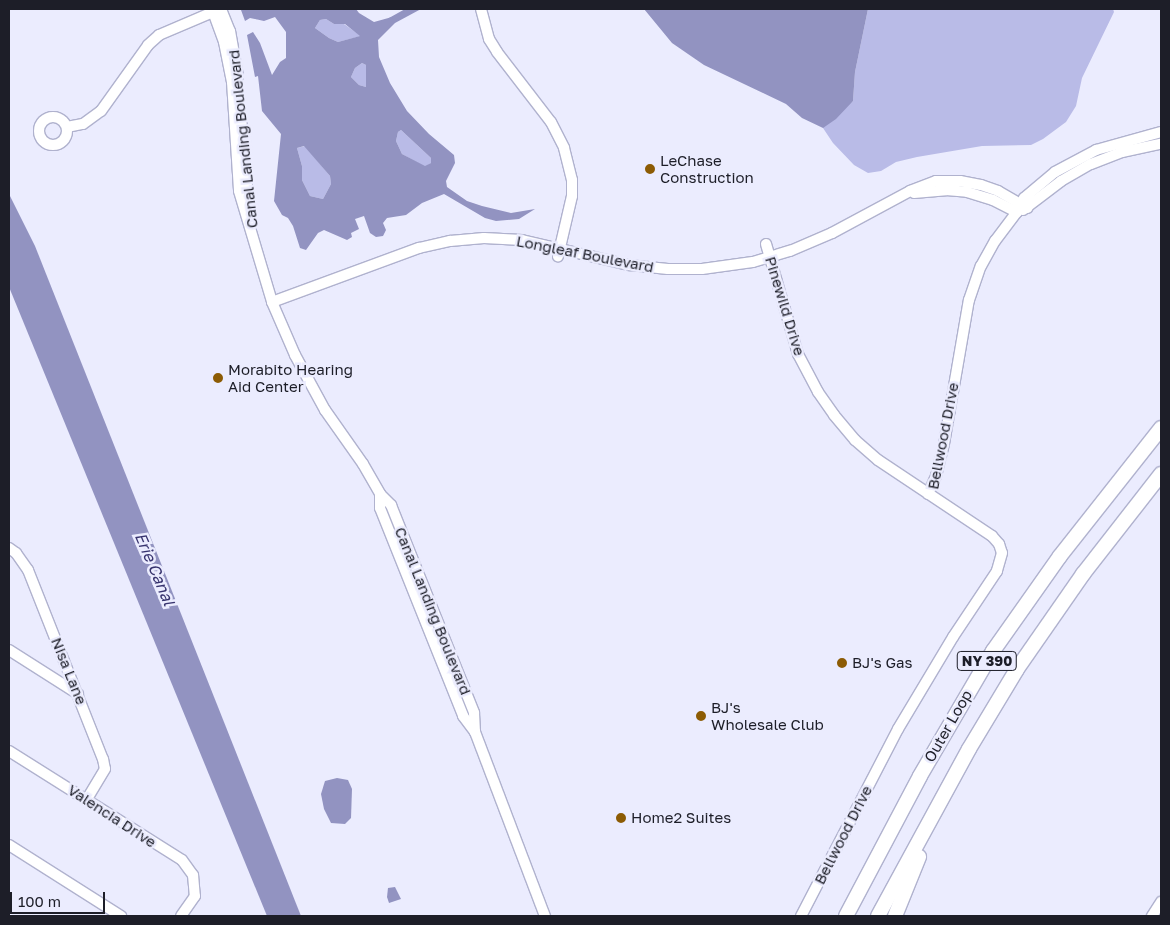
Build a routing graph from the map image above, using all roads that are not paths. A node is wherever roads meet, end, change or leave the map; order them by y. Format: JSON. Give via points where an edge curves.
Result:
{"nodes":[{"id":1,"x":481,"y":9,"type":"edge"},
{"id":2,"x":217,"y":10,"type":"edge"},
{"id":3,"x":67,"y":127,"type":"dead end"},
{"id":4,"x":1161,"y":132,"type":"edge"},
{"id":5,"x":1161,"y":144,"type":"edge"},
{"id":6,"x":1022,"y":208,"type":"junction"},
{"id":7,"x":766,"y":244,"type":"dead end"},
{"id":8,"x":559,"y":252,"type":"junction"},
{"id":9,"x":770,"y":258,"type":"junction"},
{"id":10,"x":272,"y":302,"type":"junction"},
{"id":11,"x":1161,"y":428,"type":"edge"},
{"id":12,"x":1161,"y":474,"type":"edge"},
{"id":13,"x":928,"y":494,"type":"junction"},
{"id":14,"x":9,"y":548,"type":"edge"},
{"id":15,"x":9,"y":650,"type":"edge"},
{"id":16,"x":78,"y":694,"type":"junction"},
{"id":17,"x":9,"y":751,"type":"edge"},
{"id":18,"x":946,"y":789,"type":"junction"},
{"id":19,"x":87,"y":799,"type":"junction"},
{"id":20,"x":9,"y":846,"type":"edge"},
{"id":21,"x":1161,"y":902,"type":"edge"},
{"id":22,"x":122,"y":916,"type":"edge"},
{"id":23,"x":181,"y":916,"type":"edge"},
{"id":24,"x":545,"y":916,"type":"edge"},
{"id":25,"x":801,"y":916,"type":"edge"},
{"id":26,"x":846,"y":916,"type":"edge"},
{"id":27,"x":878,"y":916,"type":"edge"},
{"id":28,"x":895,"y":916,"type":"edge"},
{"id":29,"x":1152,"y":916,"type":"edge"}],
"edges":[{"from":1,"to":8,"type":"street","via":[[489,38],[497,52],[551,122],[564,148],[572,180],[572,196]]},
{"from":2,"to":3,"type":"street","via":[[159,35],[148,44],[101,111],[83,124]]},
{"from":2,"to":10,"type":"street","name":"Canal Landing Boulevard","via":[[231,72],[239,191]]},
{"from":4,"to":6,"type":"street","name":"Bellwood Drive","via":[[1118,142],[1080,157],[1046,178]]},
{"from":5,"to":6,"type":"street","name":"Bellwood Drive","via":[[1122,152],[1091,164]]},
{"from":6,"to":9,"type":"street","name":"Longleaf Boulevard","via":[[986,186],[954,180],[926,184],[816,240]]},
{"from":6,"to":13,"type":"street","name":"Bellwood Drive","via":[[990,249],[971,291],[944,444]]},
{"from":7,"to":9,"type":"street","name":"Pinewild Drive"},
{"from":8,"to":9,"type":"street","name":"Longleaf Boulevard","via":[[668,269],[718,268]]},
{"from":8,"to":10,"type":"street","name":"Longleaf Boulevard","via":[[503,239],[450,241],[410,251]]},
{"from":9,"to":13,"type":"street","name":"Pinewild Drive","via":[[796,348],[823,400],[867,451]]},
{"from":10,"to":24,"type":"street","name":"Canal Landing Boulevard","via":[[314,391],[380,494],[391,505],[474,712],[475,732]]},
{"from":11,"to":26,"type":"highway","name":"Outer Loop","number":"NY 390","via":[[1060,556],[989,657],[920,776]]},
{"from":12,"to":18,"type":"highway","name":"Outer Loop","number":"NY 390","via":[[1047,624]]},
{"from":13,"to":25,"type":"street","name":"Bellwood Drive","via":[[992,536],[1001,550],[1001,563],[902,722]]},
{"from":14,"to":16,"type":"street","name":"Nisa Lane","via":[[28,570]]},
{"from":15,"to":16,"type":"street"},
{"from":16,"to":19,"type":"street","name":"Nisa Lane","via":[[105,769]]},
{"from":17,"to":19,"type":"street","name":"Valencia Drive"},
{"from":18,"to":27,"type":"highway","name":"Outer Loop","number":"NY 390"},
{"from":18,"to":28,"type":"highway"},
{"from":19,"to":23,"type":"street","name":"Valencia Drive","via":[[182,860],[193,876],[195,896]]},
{"from":20,"to":22,"type":"street"},
{"from":21,"to":29,"type":"street"}]}
